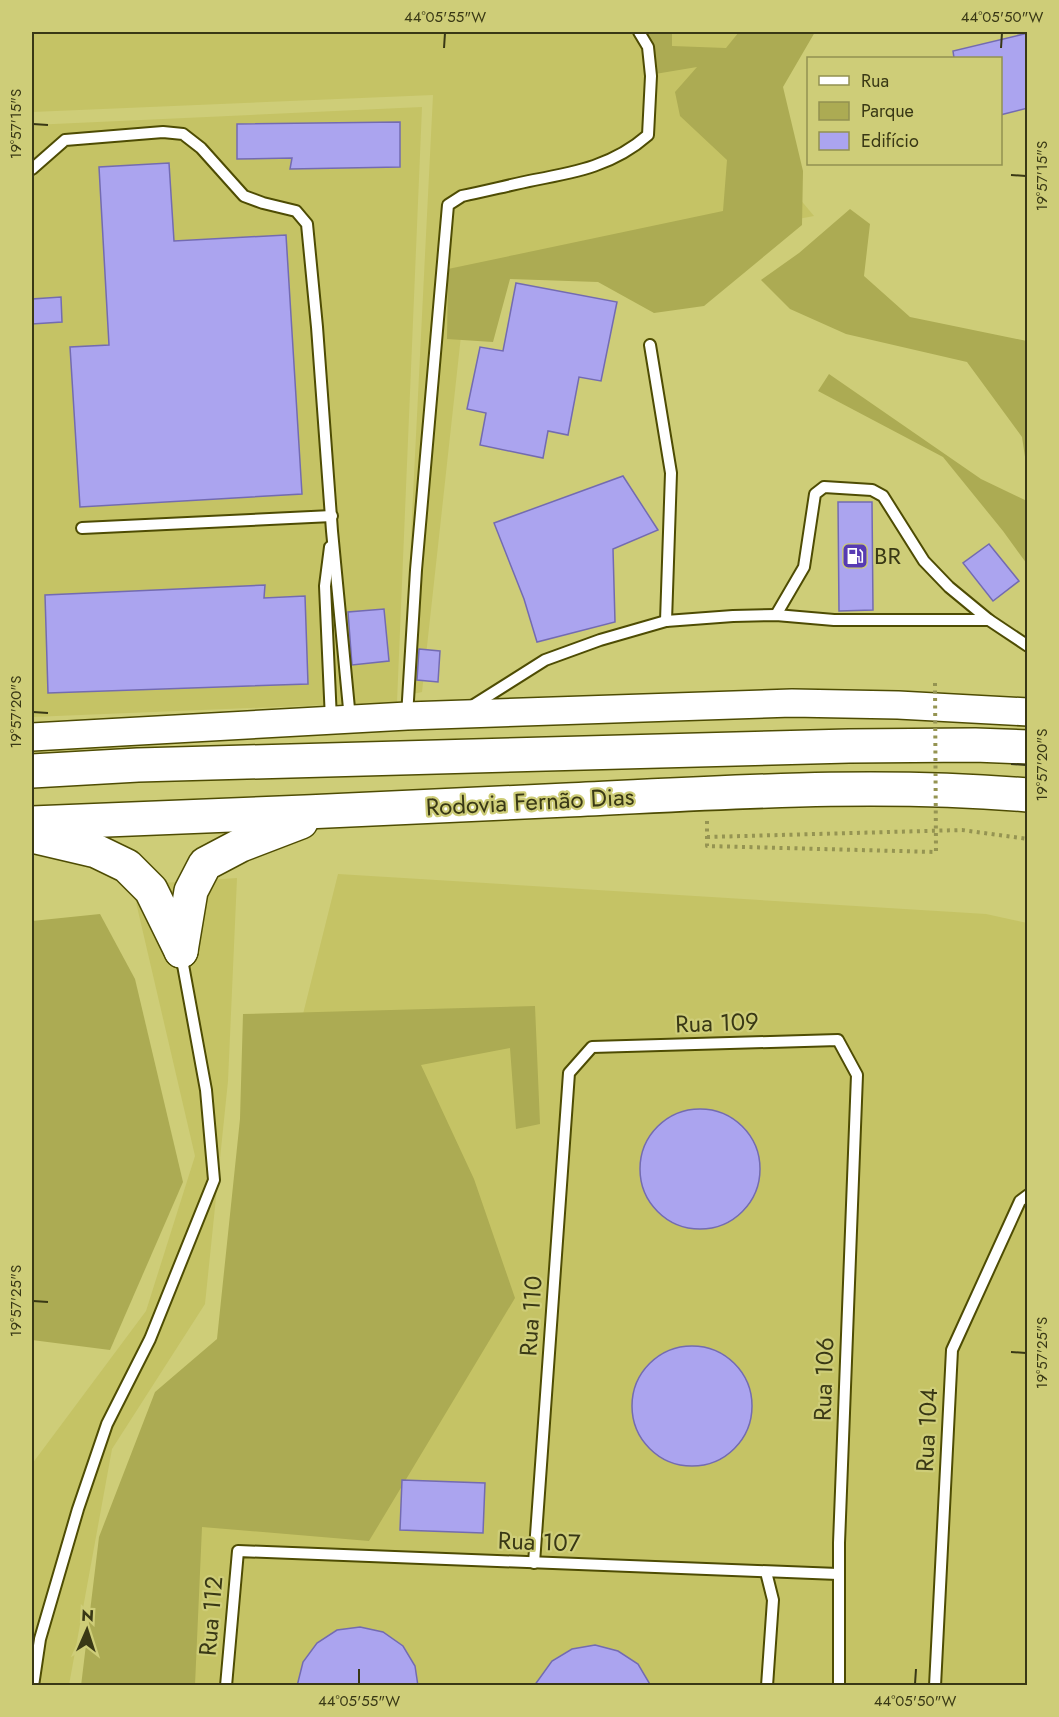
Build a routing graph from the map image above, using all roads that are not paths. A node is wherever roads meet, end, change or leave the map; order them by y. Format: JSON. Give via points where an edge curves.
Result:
{"nodes":[{"id":1,"x":639,"y":32,"type":"edge"},
{"id":2,"x":32,"y":170,"type":"edge"},
{"id":3,"x":650,"y":345,"type":"dead end"},
{"id":4,"x":332,"y":516,"type":"junction"},
{"id":5,"x":82,"y":528,"type":"dead end"},
{"id":6,"x":332,"y":531,"type":"junction"},
{"id":7,"x":776,"y":615,"type":"junction"},
{"id":8,"x":989,"y":620,"type":"junction"},
{"id":9,"x":666,"y":621,"type":"junction"},
{"id":10,"x":1028,"y":646,"type":"edge"},
{"id":11,"x":1028,"y":712,"type":"edge"},
{"id":12,"x":459,"y":714,"type":"junction"},
{"id":13,"x":406,"y":716,"type":"junction"},
{"id":14,"x":341,"y":720,"type":"junction"},
{"id":15,"x":32,"y":737,"type":"edge"},
{"id":16,"x":1028,"y":747,"type":"edge"},
{"id":17,"x":32,"y":771,"type":"edge"},
{"id":18,"x":1028,"y":795,"type":"edge"},
{"id":19,"x":327,"y":812,"type":"junction"},
{"id":20,"x":32,"y":823,"type":"edge"},
{"id":21,"x":32,"y":836,"type":"edge"},
{"id":22,"x":181,"y":951,"type":"junction"},
{"id":23,"x":569,"y":1073,"type":"joint"},
{"id":24,"x":857,"y":1075,"type":"joint"},
{"id":25,"x":1028,"y":1195,"type":"edge"},
{"id":26,"x":238,"y":1551,"type":"joint"},
{"id":27,"x":534,"y":1563,"type":"junction"},
{"id":28,"x":766,"y":1572,"type":"junction"},
{"id":29,"x":838,"y":1574,"type":"junction"},
{"id":30,"x":33,"y":1686,"type":"edge"},
{"id":31,"x":226,"y":1686,"type":"edge"},
{"id":32,"x":767,"y":1686,"type":"edge"},
{"id":33,"x":838,"y":1686,"type":"edge"},
{"id":34,"x":935,"y":1686,"type":"edge"}],
"edges":[{"from":1,"to":13,"type":"lane","via":[[648,47],[651,76],[648,135],[620,156],[585,170],[462,196],[448,205]]},
{"from":2,"to":4,"type":"lane","via":[[65,140],[163,132],[183,134],[201,148],[244,196],[296,211],[307,224]]},
{"from":3,"to":9,"type":"lane","via":[[670,473]]},
{"from":4,"to":5,"type":"lane"},
{"from":4,"to":6,"type":"lane"},
{"from":6,"to":14,"type":"lane"},
{"from":6,"to":14,"type":"lane","via":[[325,586]]},
{"from":7,"to":8,"type":"lane","via":[[834,620]]},
{"from":7,"to":8,"type":"lane","via":[[804,567],[815,494],[824,487],[872,490],[883,496],[924,561]]},
{"from":7,"to":9,"type":"lane"},
{"from":8,"to":10,"type":"lane"},
{"from":9,"to":12,"type":"lane","via":[[545,660]]},
{"from":11,"to":12,"type":"street","via":[[792,703]]},
{"from":12,"to":13,"type":"street"},
{"from":13,"to":14,"type":"street"},
{"from":14,"to":15,"type":"street"},
{"from":16,"to":17,"type":"highway","name":"Rodovia Fernão Dias","via":[[849,746]]},
{"from":18,"to":19,"type":"highway","name":"Rodovia Fernão Dias","via":[[861,787]]},
{"from":19,"to":20,"type":"highway","name":"Rodovia Fernão Dias"},
{"from":19,"to":22,"type":"highway","via":[[241,845],[205,864],[191,891]]},
{"from":21,"to":22,"type":"highway","via":[[96,851],[127,866],[151,890]]},
{"from":22,"to":30,"type":"lane","via":[[206,1090],[214,1180],[150,1339],[106,1424],[40,1640]]},
{"from":23,"to":24,"type":"lane","name":"Rua 109","via":[[592,1047],[838,1040]]},
{"from":23,"to":27,"type":"lane","name":"Rua 110"},
{"from":24,"to":29,"type":"lane","name":"Rua 106"},
{"from":25,"to":34,"type":"lane","name":"Rua 104","via":[[1020,1201],[952,1350]]},
{"from":26,"to":27,"type":"lane","name":"Rua 107"},
{"from":26,"to":31,"type":"lane","name":"Rua 112"},
{"from":27,"to":28,"type":"lane","name":"Rua 107"},
{"from":28,"to":29,"type":"lane","name":"Rua 107"},
{"from":28,"to":32,"type":"lane","via":[[772,1600]]},
{"from":29,"to":33,"type":"lane","name":"Rua 106"}]}
